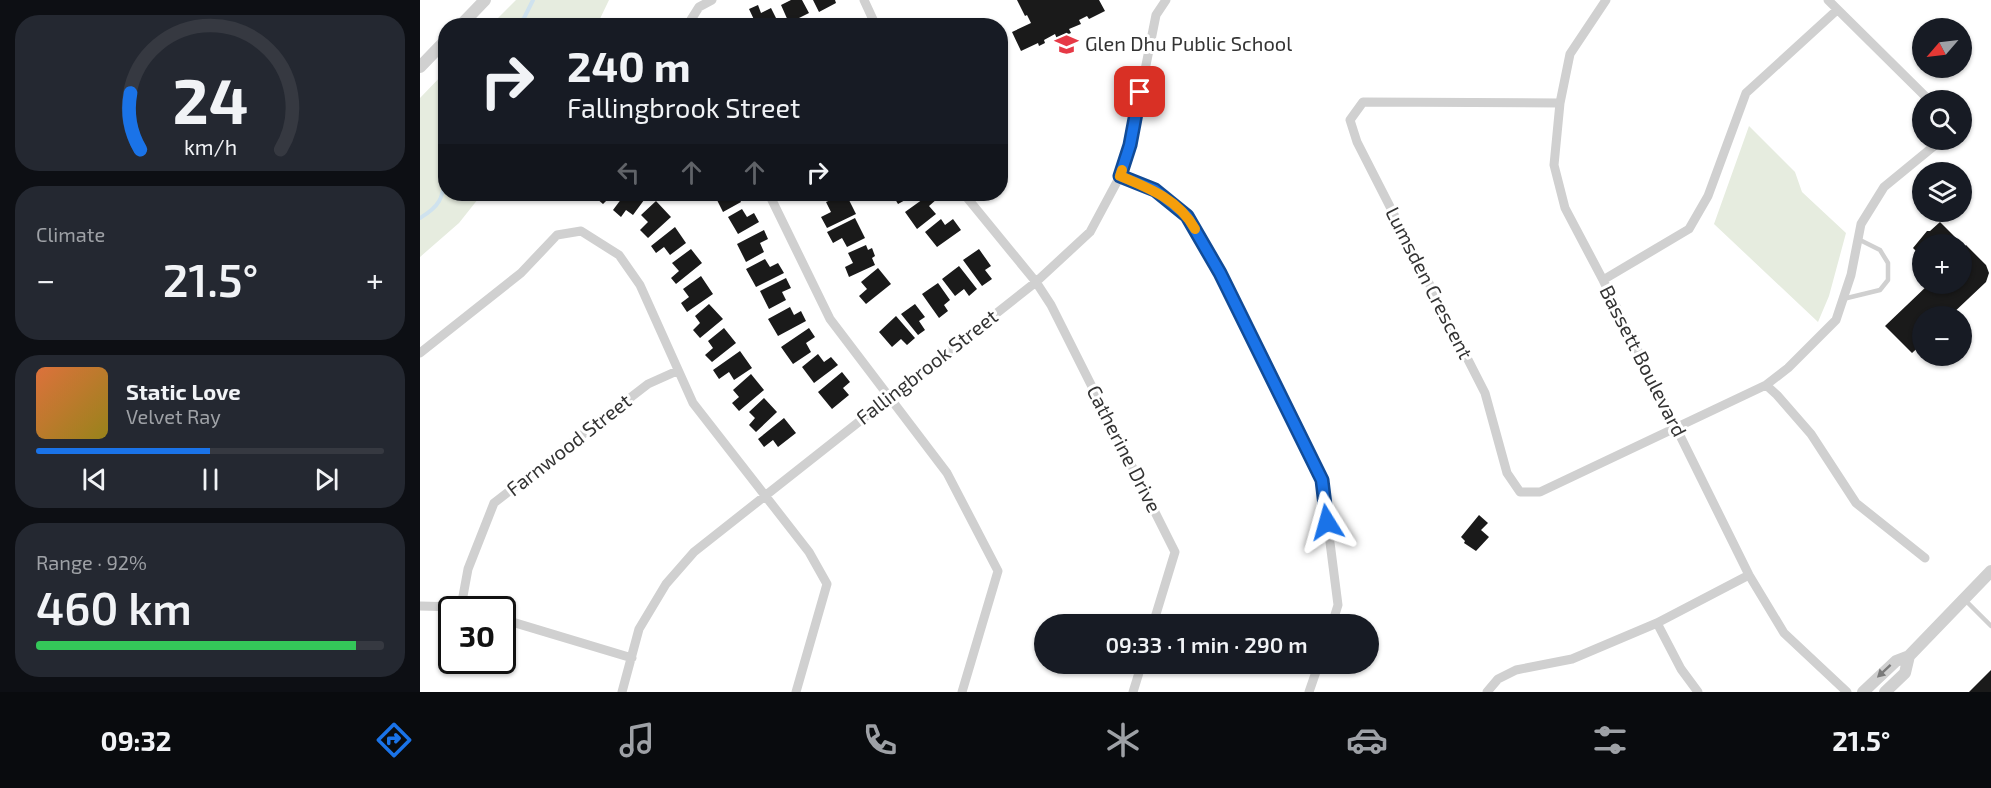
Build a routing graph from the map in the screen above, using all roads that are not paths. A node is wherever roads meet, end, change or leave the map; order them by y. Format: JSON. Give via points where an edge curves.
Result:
{"nodes":[{"id":1,"x":485,"y":0,"type":"edge"},
{"id":2,"x":712,"y":0,"type":"edge"},
{"id":3,"x":864,"y":0,"type":"edge"},
{"id":4,"x":1166,"y":0,"type":"edge"},
{"id":5,"x":1606,"y":0,"type":"edge"},
{"id":6,"x":1828,"y":0,"type":"edge"},
{"id":7,"x":1837,"y":10,"type":"junction"},
{"id":8,"x":468,"y":18,"type":"edge"},
{"id":9,"x":692,"y":18,"type":"edge"},
{"id":10,"x":872,"y":18,"type":"edge"},
{"id":11,"x":438,"y":48,"type":"edge"},
{"id":12,"x":420,"y":67,"type":"edge"},
{"id":13,"x":1919,"y":90,"type":"edge"},
{"id":14,"x":1560,"y":103,"type":"junction"},
{"id":15,"x":1929,"y":150,"type":"edge"},
{"id":16,"x":1120,"y":176,"type":"junction"},
{"id":17,"x":772,"y":201,"type":"edge"},
{"id":18,"x":970,"y":201,"type":"edge"},
{"id":19,"x":1858,"y":239,"type":"junction"},
{"id":20,"x":1603,"y":280,"type":"junction"},
{"id":21,"x":1036,"y":282,"type":"junction"},
{"id":22,"x":1843,"y":298,"type":"junction"},
{"id":23,"x":420,"y":353,"type":"edge"},
{"id":24,"x":677,"y":371,"type":"junction"},
{"id":25,"x":1766,"y":385,"type":"junction"},
{"id":26,"x":888,"y":397,"type":"junction"},
{"id":27,"x":1677,"y":428,"type":"junction"},
{"id":28,"x":765,"y":496,"type":"junction"},
{"id":29,"x":1924,"y":558,"type":"dead end"},
{"id":30,"x":1991,"y":571,"type":"edge"},
{"id":31,"x":1749,"y":575,"type":"junction"},
{"id":32,"x":466,"y":596,"type":"edge"},
{"id":33,"x":1964,"y":599,"type":"junction"},
{"id":34,"x":420,"y":606,"type":"edge"},
{"id":35,"x":438,"y":607,"type":"edge"},
{"id":36,"x":1157,"y":614,"type":"edge"},
{"id":37,"x":1335,"y":614,"type":"edge"},
{"id":38,"x":516,"y":623,"type":"edge"},
{"id":39,"x":1657,"y":623,"type":"junction"},
{"id":40,"x":1991,"y":626,"type":"edge"},
{"id":41,"x":1909,"y":656,"type":"junction"},
{"id":42,"x":632,"y":658,"type":"junction"},
{"id":43,"x":1139,"y":674,"type":"edge"},
{"id":44,"x":1315,"y":674,"type":"edge"},
{"id":45,"x":621,"y":692,"type":"edge"},
{"id":46,"x":796,"y":692,"type":"edge"},
{"id":47,"x":962,"y":692,"type":"edge"},
{"id":48,"x":1133,"y":692,"type":"edge"},
{"id":49,"x":1309,"y":692,"type":"edge"},
{"id":50,"x":1487,"y":692,"type":"edge"},
{"id":51,"x":1698,"y":692,"type":"edge"},
{"id":52,"x":1847,"y":692,"type":"edge"},
{"id":53,"x":1863,"y":692,"type":"edge"},
{"id":54,"x":1885,"y":692,"type":"edge"}],
"edges":[{"from":1,"to":8,"type":"street"},
{"from":2,"to":9,"type":"street","via":[[699,7]]},
{"from":3,"to":10,"type":"street"},
{"from":4,"to":16,"type":"street","name":"Fallingbrook Street","via":[[1156,15]]},
{"from":5,"to":14,"type":"street","name":"Bassett Boulevard","via":[[1570,54]]},
{"from":6,"to":7,"type":"street"},
{"from":7,"to":13,"type":"street"},
{"from":7,"to":20,"type":"street","via":[[1746,93],[1708,196],[1689,229]]},
{"from":11,"to":12,"type":"street"},
{"from":14,"to":20,"type":"street","name":"Bassett Boulevard","via":[[1554,165],[1565,208]]},
{"from":14,"to":27,"type":"street","name":"Lumsden Crescent","via":[[1363,102],[1350,120],[1485,393],[1507,473],[1520,492],[1540,492]]},
{"from":15,"to":19,"type":"street","via":[[1884,187],[1861,224]]},
{"from":16,"to":21,"type":"street","name":"Fallingbrook Street","via":[[1090,232]]},
{"from":16,"to":37,"type":"street","via":[[1155,190],[1187,216],[1220,273],[1322,480],[1338,605]]},
{"from":17,"to":26,"type":"street","via":[[830,319]]},
{"from":18,"to":21,"type":"street","name":"Catherine Drive"},
{"from":19,"to":22,"type":"street"},
{"from":19,"to":22,"type":"lane","via":[[1880,250],[1888,263],[1888,280],[1880,290]]},
{"from":20,"to":27,"type":"street","name":"Bassett Boulevard"},
{"from":21,"to":26,"type":"street","name":"Fallingbrook Street"},
{"from":21,"to":36,"type":"street","name":"Catherine Drive","via":[[1052,305],[1175,552]]},
{"from":22,"to":25,"type":"street","via":[[1836,320]]},
{"from":23,"to":24,"type":"street","via":[[521,273],[557,235],[581,231],[619,255],[640,285]]},
{"from":24,"to":28,"type":"street","via":[[693,403]]},
{"from":24,"to":32,"type":"street","name":"Farnwood Street","via":[[648,384],[494,502],[468,569]]},
{"from":25,"to":27,"type":"street"},
{"from":25,"to":29,"type":"street","via":[[1811,434],[1856,503]]},
{"from":26,"to":28,"type":"street","name":"Fallingbrook Street"},
{"from":26,"to":47,"type":"street","via":[[946,473],[998,571]]},
{"from":27,"to":31,"type":"street","name":"Bassett Boulevard"},
{"from":28,"to":42,"type":"street","name":"Fallingbrook Street","via":[[694,552],[666,584],[639,629]]},
{"from":28,"to":46,"type":"street","via":[[809,552],[827,584]]},
{"from":30,"to":33,"type":"street"},
{"from":31,"to":39,"type":"street"},
{"from":31,"to":52,"type":"street","name":"Bassett Boulevard","via":[[1784,633]]},
{"from":33,"to":40,"type":"lane"},
{"from":33,"to":41,"type":"street"},
{"from":34,"to":35,"type":"street"},
{"from":38,"to":42,"type":"street"},
{"from":39,"to":50,"type":"street","via":[[1572,659],[1516,670],[1498,679]]},
{"from":39,"to":51,"type":"street"},
{"from":41,"to":53,"type":"street","one_way":true,"via":[[1896,661]]},
{"from":41,"to":54,"type":"street","via":[[1905,673]]},
{"from":42,"to":45,"type":"street","name":"Fallingbrook Street"},
{"from":43,"to":48,"type":"street"},
{"from":44,"to":49,"type":"street"}]}
